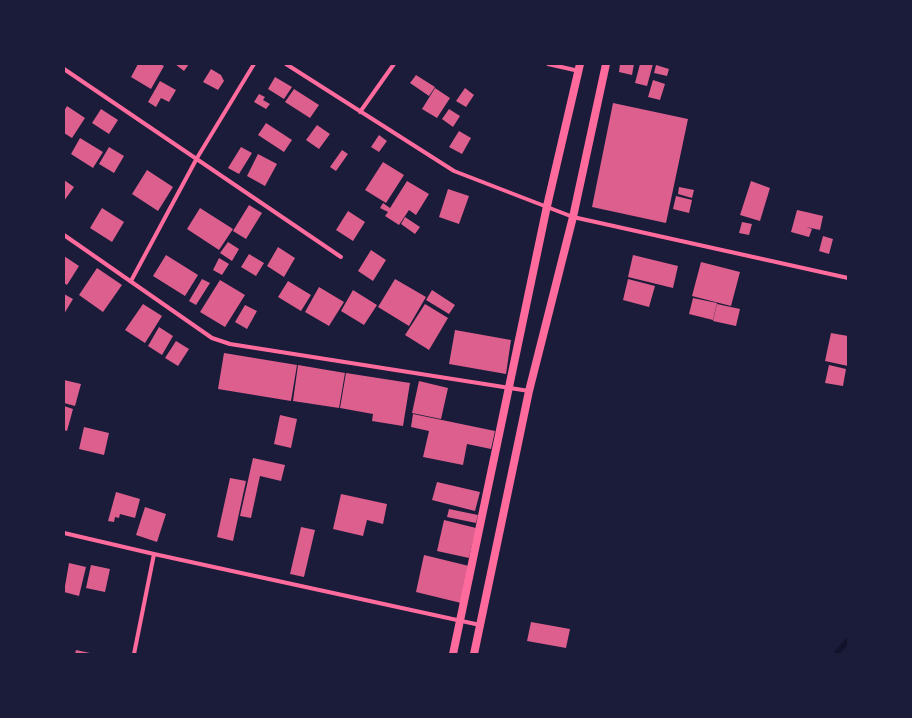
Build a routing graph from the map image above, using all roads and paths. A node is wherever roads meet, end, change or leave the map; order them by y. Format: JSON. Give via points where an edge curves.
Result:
{"nodes":[{"id":1,"x":254,"y":64,"type":"edge"},
{"id":2,"x":286,"y":64,"type":"edge"},
{"id":3,"x":394,"y":64,"type":"edge"},
{"id":4,"x":548,"y":64,"type":"edge"},
{"id":5,"x":606,"y":64,"type":"edge"},
{"id":6,"x":579,"y":67,"type":"edge"},
{"id":7,"x":64,"y":68,"type":"edge"},
{"id":8,"x":360,"y":112,"type":"junction"},
{"id":9,"x":197,"y":158,"type":"junction"},
{"id":10,"x":546,"y":206,"type":"junction"},
{"id":11,"x":573,"y":217,"type":"junction"},
{"id":12,"x":64,"y":235,"type":"edge"},
{"id":13,"x":341,"y":257,"type":"dead end"},
{"id":14,"x":848,"y":278,"type":"edge"},
{"id":15,"x":131,"y":281,"type":"junction"},
{"id":16,"x":508,"y":388,"type":"junction"},
{"id":17,"x":529,"y":392,"type":"junction"},
{"id":18,"x":64,"y":533,"type":"edge"},
{"id":19,"x":154,"y":554,"type":"junction"},
{"id":20,"x":460,"y":620,"type":"junction"},
{"id":21,"x":480,"y":625,"type":"junction"},
{"id":22,"x":134,"y":654,"type":"edge"},
{"id":23,"x":453,"y":654,"type":"edge"},
{"id":24,"x":474,"y":654,"type":"edge"}],
"edges":[{"from":1,"to":9,"type":"street"},
{"from":2,"to":8,"type":"street"},
{"from":3,"to":8,"type":"street"},
{"from":4,"to":6,"type":"street"},
{"from":5,"to":11,"type":"main road"},
{"from":6,"to":10,"type":"main road"},
{"from":7,"to":9,"type":"street"},
{"from":8,"to":10,"type":"street","via":[[454,171]]},
{"from":9,"to":13,"type":"street"},
{"from":9,"to":15,"type":"street"},
{"from":10,"to":11,"type":"street"},
{"from":10,"to":16,"type":"main road"},
{"from":11,"to":14,"type":"street"},
{"from":11,"to":17,"type":"main road"},
{"from":12,"to":15,"type":"street"},
{"from":15,"to":16,"type":"street","via":[[212,338],[230,344]]},
{"from":16,"to":17,"type":"street"},
{"from":16,"to":20,"type":"main road"},
{"from":17,"to":21,"type":"main road"},
{"from":18,"to":19,"type":"street"},
{"from":19,"to":20,"type":"street"},
{"from":19,"to":22,"type":"street"},
{"from":20,"to":21,"type":"street"},
{"from":20,"to":23,"type":"main road"},
{"from":21,"to":24,"type":"main road"}]}
